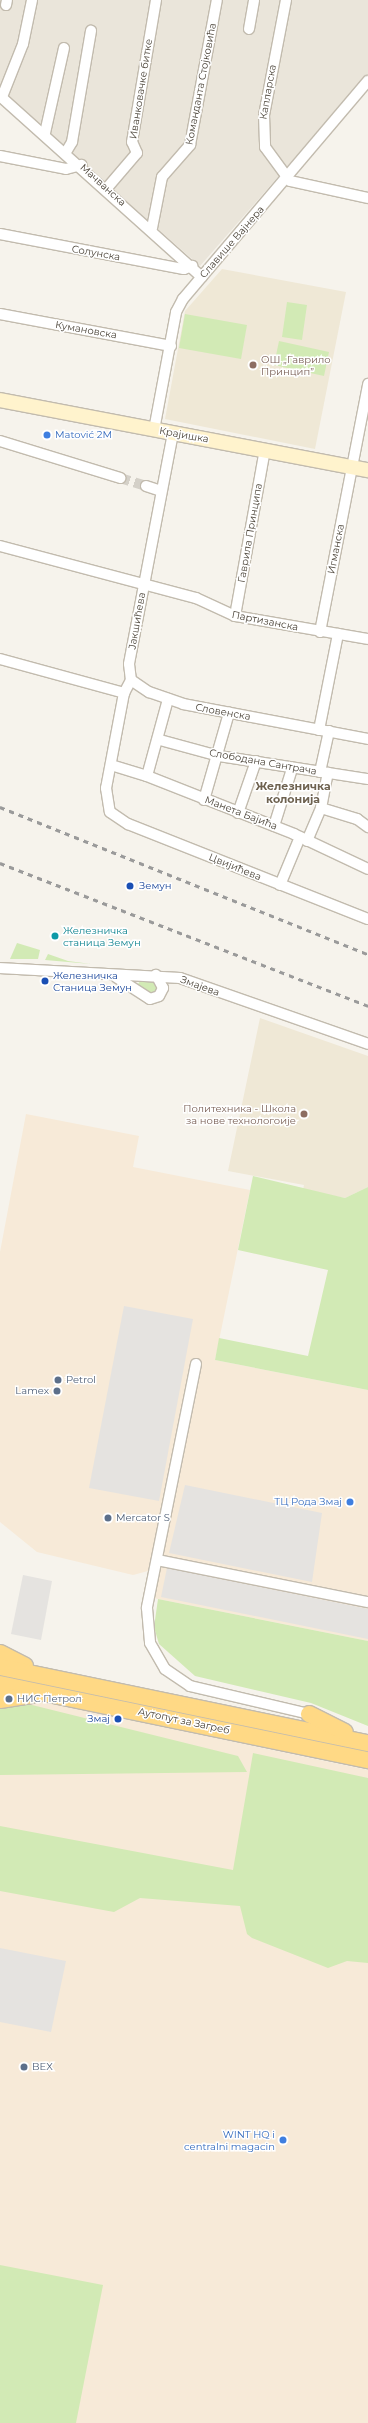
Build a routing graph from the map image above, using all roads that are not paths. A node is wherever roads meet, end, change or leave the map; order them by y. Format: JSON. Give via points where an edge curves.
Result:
{"nodes":[{"id":1,"x":32,"y":0,"type":"edge"},
{"id":2,"x":156,"y":0,"type":"edge"},
{"id":3,"x":217,"y":0,"type":"edge"},
{"id":4,"x":254,"y":0,"type":"edge"},
{"id":5,"x":286,"y":0,"type":"edge"},
{"id":6,"x":249,"y":29,"type":"dead end"},
{"id":7,"x":91,"y":31,"type":"dead end"},
{"id":8,"x":64,"y":48,"type":"dead end"},
{"id":9,"x":368,"y":81,"type":"edge"},
{"id":10,"x":1,"y":96,"type":"edge"},
{"id":11,"x":45,"y":133,"type":"junction"},
{"id":12,"x":66,"y":152,"type":"junction"},
{"id":13,"x":0,"y":156,"type":"edge"},
{"id":14,"x":81,"y":165,"type":"junction"},
{"id":15,"x":286,"y":178,"type":"junction"},
{"id":16,"x":106,"y":188,"type":"junction"},
{"id":17,"x":368,"y":198,"type":"edge"},
{"id":18,"x":152,"y":228,"type":"junction"},
{"id":19,"x":0,"y":234,"type":"edge"},
{"id":20,"x":192,"y":266,"type":"junction"},
{"id":21,"x":202,"y":277,"type":"junction"},
{"id":22,"x":0,"y":314,"type":"edge"},
{"id":23,"x":171,"y":346,"type":"junction"},
{"id":24,"x":368,"y":384,"type":"edge"},
{"id":25,"x":367,"y":399,"type":"edge"},
{"id":26,"x":0,"y":400,"type":"edge"},
{"id":27,"x":154,"y":430,"type":"junction"},
{"id":28,"x":173,"y":433,"type":"junction"},
{"id":29,"x":0,"y":442,"type":"edge"},
{"id":30,"x":265,"y":450,"type":"junction"},
{"id":31,"x":351,"y":466,"type":"junction"},
{"id":32,"x":368,"y":470,"type":"edge"},
{"id":33,"x":120,"y":478,"type":"tunnel mouth"},
{"id":34,"x":146,"y":486,"type":"tunnel mouth"},
{"id":35,"x":161,"y":491,"type":"junction"},
{"id":36,"x":0,"y":546,"type":"edge"},
{"id":37,"x":143,"y":586,"type":"junction"},
{"id":38,"x":235,"y":616,"type":"junction"},
{"id":39,"x":320,"y":632,"type":"junction"},
{"id":40,"x":338,"y":634,"type":"junction"},
{"id":41,"x":368,"y":639,"type":"edge"},
{"id":42,"x":0,"y":659,"type":"edge"},
{"id":43,"x":131,"y":680,"type":"junction"},
{"id":44,"x":124,"y":693,"type":"junction"},
{"id":45,"x":168,"y":699,"type":"junction"},
{"id":46,"x":229,"y":713,"type":"junction"},
{"id":47,"x":324,"y":730,"type":"junction"},
{"id":48,"x":368,"y":739,"type":"edge"},
{"id":49,"x":160,"y":740,"type":"junction"},
{"id":50,"x":219,"y":756,"type":"junction"},
{"id":51,"x":256,"y":761,"type":"junction"},
{"id":52,"x":111,"y":765,"type":"junction"},
{"id":53,"x":292,"y":769,"type":"junction"},
{"id":54,"x":324,"y":773,"type":"junction"},
{"id":55,"x":148,"y":776,"type":"junction"},
{"id":56,"x":368,"y":779,"type":"edge"},
{"id":57,"x":204,"y":800,"type":"junction"},
{"id":58,"x":321,"y":808,"type":"junction"},
{"id":59,"x":238,"y":813,"type":"junction"},
{"id":60,"x":368,"y":819,"type":"edge"},
{"id":61,"x":357,"y":820,"type":"junction"},
{"id":62,"x":274,"y":826,"type":"junction"},
{"id":63,"x":368,"y":827,"type":"edge"},
{"id":64,"x":304,"y":839,"type":"junction"},
{"id":65,"x":368,"y":869,"type":"edge"},
{"id":66,"x":280,"y":885,"type":"junction"},
{"id":67,"x":368,"y":919,"type":"edge"},
{"id":68,"x":0,"y":968,"type":"edge"},
{"id":69,"x":114,"y":976,"type":"junction"},
{"id":70,"x":142,"y":976,"type":"junction"},
{"id":71,"x":156,"y":976,"type":"junction"},
{"id":72,"x":180,"y":978,"type":"junction"},
{"id":73,"x":163,"y":984,"type":"junction"},
{"id":74,"x":134,"y":988,"type":"junction"},
{"id":75,"x":368,"y":1044,"type":"edge"},
{"id":76,"x":196,"y":1364,"type":"dead end"},
{"id":77,"x":157,"y":1560,"type":"junction"},
{"id":78,"x":368,"y":1602,"type":"edge"},
{"id":79,"x":0,"y":1653,"type":"edge"},
{"id":80,"x":0,"y":1667,"type":"edge"},
{"id":81,"x":48,"y":1676,"type":"junction"},
{"id":82,"x":0,"y":1684,"type":"edge"},
{"id":83,"x":56,"y":1694,"type":"junction"},
{"id":84,"x":0,"y":1700,"type":"edge"},
{"id":85,"x":309,"y":1714,"type":"joint"},
{"id":86,"x":368,"y":1743,"type":"edge"},
{"id":87,"x":368,"y":1760,"type":"edge"}],
"edges":[{"from":1,"to":10,"type":"street","via":[[23,44]]},
{"from":2,"to":16,"type":"street","name":"Иванковачке битке","via":[[132,142],[137,153]]},
{"from":3,"to":18,"type":"street","name":"Команданта Стојковића","via":[[190,145],[162,177]]},
{"from":4,"to":6,"type":"street"},
{"from":5,"to":15,"type":"street","name":"Капларска","via":[[262,132],[269,154]]},
{"from":7,"to":12,"type":"street","via":[[72,142]]},
{"from":8,"to":11,"type":"street"},
{"from":9,"to":15,"type":"street","name":"Славише Вајнера"},
{"from":10,"to":11,"type":"street","name":"Мачванска"},
{"from":11,"to":12,"type":"street","name":"Мачванска"},
{"from":12,"to":14,"type":"street","name":"Мачванска"},
{"from":13,"to":14,"type":"street","via":[[70,169]]},
{"from":14,"to":16,"type":"street","name":"Мачванска"},
{"from":15,"to":17,"type":"street","via":[[298,184]]},
{"from":15,"to":21,"type":"street","name":"Славише Вајнера"},
{"from":16,"to":18,"type":"street","name":"Мачванска"},
{"from":18,"to":20,"type":"street","name":"Мачванска"},
{"from":19,"to":20,"type":"street","name":"Солунска","via":[[184,269]]},
{"from":20,"to":21,"type":"street","name":"Мачванска"},
{"from":21,"to":23,"type":"street","name":"Славише Вајнера","via":[[178,306]]},
{"from":22,"to":23,"type":"street","name":"Кумановска"},
{"from":23,"to":27,"type":"street","name":"Славише Вајнера"},
{"from":24,"to":25,"type":"street","name":"Игманска"},
{"from":25,"to":31,"type":"street","name":"Игманска"},
{"from":26,"to":27,"type":"main road","name":"Крајишка"},
{"from":27,"to":28,"type":"main road","name":"Крајишка"},
{"from":28,"to":30,"type":"main road","name":"Крајишка"},
{"from":28,"to":35,"type":"street","name":"Јакшићева"},
{"from":29,"to":33,"type":"street"},
{"from":30,"to":31,"type":"main road","name":"Крајишка"},
{"from":30,"to":38,"type":"street","name":"Гаврила Принципа"},
{"from":31,"to":32,"type":"main road","name":"Крајишка"},
{"from":31,"to":39,"type":"street","name":"Игманска"},
{"from":34,"to":35,"type":"street"},
{"from":35,"to":37,"type":"street","name":"Јакшићева"},
{"from":36,"to":37,"type":"street","name":"Партизанска"},
{"from":37,"to":38,"type":"street","name":"Партизанска","via":[[196,598]]},
{"from":37,"to":43,"type":"street","name":"Јакшићева","via":[[129,664]]},
{"from":38,"to":39,"type":"street","name":"Партизанска"},
{"from":39,"to":40,"type":"street","name":"Партизанска"},
{"from":40,"to":41,"type":"street","name":"Партизанска"},
{"from":40,"to":47,"type":"street"},
{"from":42,"to":44,"type":"street"},
{"from":43,"to":44,"type":"street"},
{"from":43,"to":45,"type":"street","name":"Словенска"},
{"from":44,"to":52,"type":"street"},
{"from":45,"to":46,"type":"street","name":"Словенска"},
{"from":45,"to":49,"type":"street"},
{"from":46,"to":47,"type":"street","name":"Словенска"},
{"from":46,"to":50,"type":"street"},
{"from":47,"to":48,"type":"street","name":"Словенска"},
{"from":47,"to":54,"type":"street"},
{"from":49,"to":50,"type":"street","name":"Слободана Сантрача"},
{"from":49,"to":55,"type":"street"},
{"from":50,"to":51,"type":"street","name":"Слободана Сантрача"},
{"from":50,"to":57,"type":"street"},
{"from":51,"to":53,"type":"street","name":"Слободана Сантрача"},
{"from":51,"to":59,"type":"street"},
{"from":52,"to":55,"type":"street","name":"Манета Бајића"},
{"from":52,"to":66,"type":"street","name":"Цвијићева","via":[[105,793],[107,807],[128,824]]},
{"from":53,"to":54,"type":"street","name":"Слободана Сантрача"},
{"from":53,"to":62,"type":"street"},
{"from":54,"to":56,"type":"street","name":"Слободана Сантрача"},
{"from":54,"to":58,"type":"street"},
{"from":55,"to":57,"type":"street","name":"Манета Бајића"},
{"from":57,"to":59,"type":"street","name":"Манета Бајића"},
{"from":58,"to":61,"type":"street"},
{"from":58,"to":64,"type":"street"},
{"from":59,"to":62,"type":"street","name":"Манета Бајића"},
{"from":60,"to":61,"type":"street"},
{"from":61,"to":63,"type":"street"},
{"from":62,"to":64,"type":"street","name":"Манета Бајића"},
{"from":64,"to":65,"type":"street","name":"Манета Бајића"},
{"from":64,"to":66,"type":"street"},
{"from":66,"to":67,"type":"street","name":"Цвијићева"},
{"from":68,"to":69,"type":"street","name":"Змајева"},
{"from":69,"to":70,"type":"street","name":"Змајева"},
{"from":69,"to":74,"type":"street"},
{"from":70,"to":71,"type":"street","name":"Змајева"},
{"from":70,"to":74,"type":"street","via":[[135,982]]},
{"from":71,"to":72,"type":"street","name":"Змајева"},
{"from":71,"to":73,"type":"street"},
{"from":72,"to":73,"type":"street"},
{"from":72,"to":75,"type":"street","name":"Змајева"},
{"from":73,"to":74,"type":"street","via":[[162,992],[154,999],[144,998]]},
{"from":76,"to":77,"type":"street"},
{"from":77,"to":78,"type":"street"},
{"from":77,"to":85,"type":"street","via":[[147,1608],[149,1638],[158,1660],[172,1676],[200,1690]]},
{"from":79,"to":81,"type":"highway"},
{"from":80,"to":81,"type":"highway","name":"Аутопут за Загреб"},
{"from":81,"to":86,"type":"highway","name":"Аутопут за Загреб"},
{"from":82,"to":83,"type":"highway","name":"Аутопут за Загреб"},
{"from":83,"to":84,"type":"highway"},
{"from":83,"to":87,"type":"highway","name":"Аутопут за Загреб"},
{"from":85,"to":86,"type":"highway"}]}
